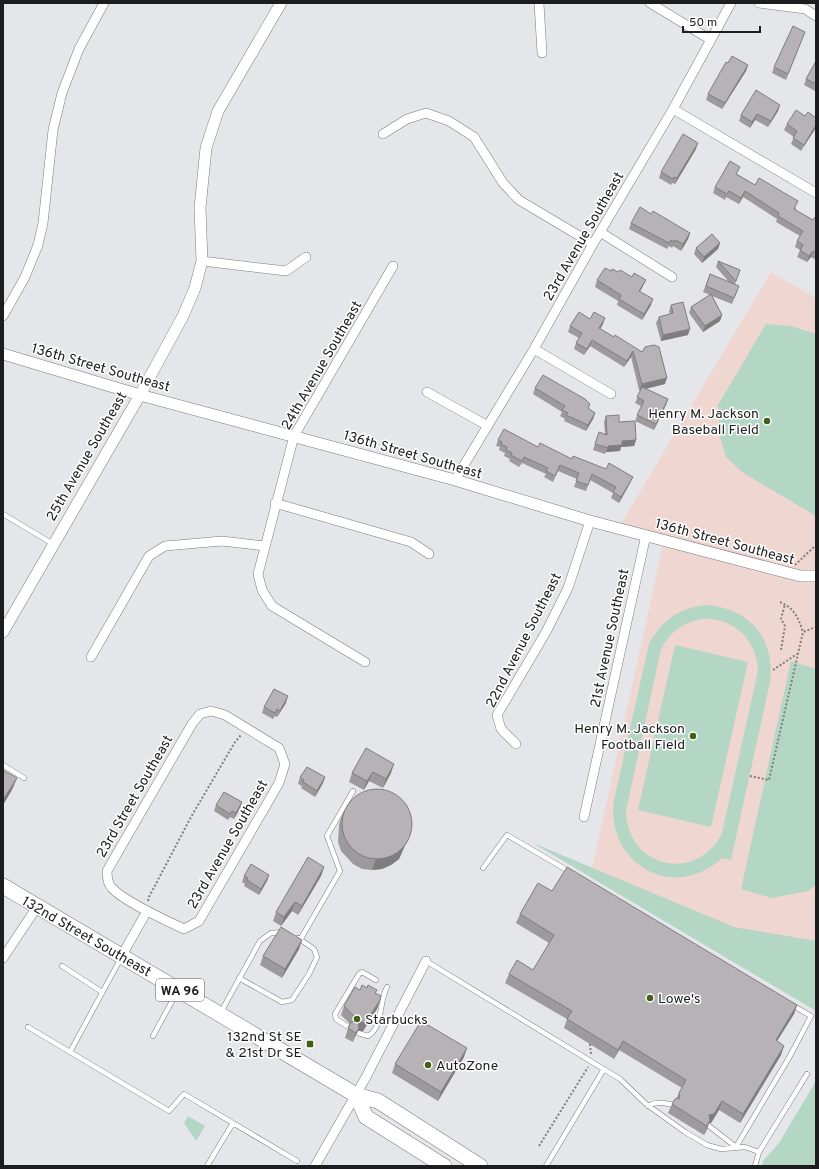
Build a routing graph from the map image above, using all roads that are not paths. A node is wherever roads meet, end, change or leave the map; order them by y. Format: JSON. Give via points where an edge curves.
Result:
{"nodes":[{"id":1,"x":104,"y":3,"type":"edge"},
{"id":2,"x":281,"y":3,"type":"edge"},
{"id":3,"x":539,"y":3,"type":"edge"},
{"id":4,"x":650,"y":3,"type":"edge"},
{"id":5,"x":731,"y":3,"type":"edge"},
{"id":6,"x":760,"y":3,"type":"edge"},
{"id":7,"x":816,"y":16,"type":"edge"},
{"id":8,"x":711,"y":40,"type":"junction"},
{"id":9,"x":542,"y":53,"type":"dead end"},
{"id":10,"x":673,"y":109,"type":"junction"},
{"id":11,"x":383,"y":134,"type":"dead end"},
{"id":12,"x":816,"y":193,"type":"edge"},
{"id":13,"x":600,"y":232,"type":"junction"},
{"id":14,"x":593,"y":244,"type":"junction"},
{"id":15,"x":306,"y":257,"type":"dead end"},
{"id":16,"x":202,"y":261,"type":"junction"},
{"id":17,"x":393,"y":266,"type":"dead end"},
{"id":18,"x":672,"y":277,"type":"dead end"},
{"id":19,"x":3,"y":316,"type":"edge"},
{"id":20,"x":534,"y":349,"type":"junction"},
{"id":21,"x":3,"y":354,"type":"edge"},
{"id":22,"x":427,"y":392,"type":"dead end"},
{"id":23,"x":140,"y":394,"type":"junction"},
{"id":24,"x":611,"y":394,"type":"dead end"},
{"id":25,"x":488,"y":426,"type":"junction"},
{"id":26,"x":294,"y":436,"type":"junction"},
{"id":27,"x":455,"y":480,"type":"junction"},
{"id":28,"x":275,"y":503,"type":"junction"},
{"id":29,"x":3,"y":514,"type":"edge"},
{"id":30,"x":590,"y":522,"type":"junction"},
{"id":31,"x":646,"y":536,"type":"junction"},
{"id":32,"x":53,"y":544,"type":"junction"},
{"id":33,"x":265,"y":546,"type":"junction"},
{"id":34,"x":429,"y":554,"type":"dead end"},
{"id":35,"x":816,"y":576,"type":"edge"},
{"id":36,"x":6,"y":618,"type":"edge"},
{"id":37,"x":3,"y":632,"type":"edge"},
{"id":38,"x":91,"y":657,"type":"dead end"},
{"id":39,"x":365,"y":662,"type":"dead end"},
{"id":40,"x":516,"y":744,"type":"dead end"},
{"id":41,"x":285,"y":764,"type":"joint"},
{"id":42,"x":3,"y":765,"type":"edge"},
{"id":43,"x":24,"y":778,"type":"dead end"},
{"id":44,"x":353,"y":791,"type":"dead end"},
{"id":45,"x":584,"y":818,"type":"dead end"},
{"id":46,"x":483,"y":868,"type":"dead end"},
{"id":47,"x":573,"y":874,"type":"edge"},
{"id":48,"x":3,"y":886,"type":"edge"},
{"id":49,"x":37,"y":907,"type":"junction"},
{"id":50,"x":147,"y":911,"type":"junction"},
{"id":51,"x":184,"y":929,"type":"joint"},
{"id":52,"x":288,"y":932,"type":"edge"},
{"id":53,"x":294,"y":936,"type":"edge"},
{"id":54,"x":300,"y":940,"type":"junction"},
{"id":55,"x":121,"y":957,"type":"junction"},
{"id":56,"x":3,"y":958,"type":"edge"},
{"id":57,"x":426,"y":961,"type":"joint"},
{"id":58,"x":62,"y":966,"type":"dead end"},
{"id":59,"x":239,"y":978,"type":"junction"},
{"id":60,"x":376,"y":980,"type":"dead end"},
{"id":61,"x":387,"y":987,"type":"dead end"},
{"id":62,"x":178,"y":989,"type":"junction"},
{"id":63,"x":102,"y":992,"type":"junction"},
{"id":64,"x":790,"y":1004,"type":"edge"},
{"id":65,"x":220,"y":1014,"type":"junction"},
{"id":66,"x":28,"y":1027,"type":"dead end"},
{"id":67,"x":350,"y":1028,"type":"edge"},
{"id":68,"x":358,"y":1033,"type":"edge"},
{"id":69,"x":153,"y":1036,"type":"dead end"},
{"id":70,"x":70,"y":1052,"type":"junction"},
{"id":71,"x":604,"y":1069,"type":"junction"},
{"id":72,"x":807,"y":1074,"type":"dead end"},
{"id":73,"x":356,"y":1095,"type":"junction"},
{"id":74,"x":674,"y":1105,"type":"edge"},
{"id":75,"x":648,"y":1106,"type":"junction"},
{"id":76,"x":233,"y":1123,"type":"junction"},
{"id":77,"x":709,"y":1126,"type":"edge"},
{"id":78,"x":736,"y":1147,"type":"junction"},
{"id":79,"x":759,"y":1152,"type":"junction"},
{"id":80,"x":297,"y":1161,"type":"dead end"},
{"id":81,"x":207,"y":1166,"type":"edge"},
{"id":82,"x":315,"y":1166,"type":"edge"},
{"id":83,"x":444,"y":1166,"type":"edge"},
{"id":84,"x":480,"y":1166,"type":"edge"},
{"id":85,"x":546,"y":1166,"type":"edge"},
{"id":86,"x":755,"y":1166,"type":"edge"}],
"edges":[{"from":1,"to":19,"type":"street","via":[[79,49],[62,93],[53,130],[43,223],[38,245],[25,277]]},
{"from":2,"to":16,"type":"street","name":"25th Avenue Southeast","via":[[218,111],[206,148],[200,208]]},
{"from":3,"to":9,"type":"street"},
{"from":4,"to":8,"type":"street"},
{"from":5,"to":8,"type":"street","name":"23rd Avenue Southeast"},
{"from":6,"to":7,"type":"street","via":[[767,6],[805,9]]},
{"from":8,"to":10,"type":"street","name":"23rd Avenue Southeast"},
{"from":10,"to":12,"type":"street"},
{"from":10,"to":13,"type":"street","name":"23rd Avenue Southeast"},
{"from":11,"to":14,"type":"street","via":[[407,119],[426,113],[449,121],[474,137],[503,183],[519,200]]},
{"from":13,"to":14,"type":"street","name":"23rd Avenue Southeast"},
{"from":13,"to":18,"type":"street"},
{"from":14,"to":20,"type":"street","name":"23rd Avenue Southeast"},
{"from":15,"to":16,"type":"street","via":[[286,271]]},
{"from":16,"to":23,"type":"street","name":"25th Avenue Southeast","via":[[183,316]]},
{"from":17,"to":26,"type":"street","name":"24th Avenue Southeast"},
{"from":20,"to":24,"type":"street"},
{"from":20,"to":25,"type":"street","name":"23rd Avenue Southeast"},
{"from":21,"to":23,"type":"street","name":"136th Street Southeast"},
{"from":22,"to":25,"type":"street"},
{"from":23,"to":26,"type":"street","name":"136th Street Southeast"},
{"from":23,"to":32,"type":"street","name":"25th Avenue Southeast"},
{"from":25,"to":27,"type":"street","name":"23rd Avenue Southeast"},
{"from":26,"to":27,"type":"street","name":"136th Street Southeast"},
{"from":26,"to":28,"type":"street","name":"24th Avenue Southeast"},
{"from":27,"to":30,"type":"street","name":"136th Street Southeast"},
{"from":28,"to":33,"type":"street","name":"24th Avenue Southeast"},
{"from":28,"to":34,"type":"street","via":[[411,542]]},
{"from":29,"to":32,"type":"lane"},
{"from":30,"to":31,"type":"street","name":"136th Street Southeast"},
{"from":30,"to":40,"type":"street","name":"22nd Avenue Southeast","via":[[568,588],[546,632],[497,715],[501,729]]},
{"from":31,"to":35,"type":"street","name":"136th Street Southeast","via":[[800,576]]},
{"from":31,"to":45,"type":"street","name":"21st Avenue Southeast"},
{"from":32,"to":36,"type":"street","name":"25th Avenue Southeast"},
{"from":33,"to":38,"type":"street","via":[[222,541],[165,546],[149,556]]},
{"from":33,"to":39,"type":"street","name":"24th Avenue Southeast","via":[[258,574],[262,590],[272,606]]},
{"from":36,"to":37,"type":"street","name":"25th Avenue Southeast"},
{"from":41,"to":50,"type":"street","name":"23rd Street Southeast","via":[[279,748],[246,727],[225,715],[211,711],[200,714],[106,871],[112,888]]},
{"from":41,"to":51,"type":"street","name":"23rd Avenue Southeast","via":[[279,783],[199,921]]},
{"from":42,"to":43,"type":"lane"},
{"from":44,"to":54,"type":"lane","via":[[327,836],[340,871]]},
{"from":46,"to":47,"type":"lane","via":[[507,834]]},
{"from":48,"to":49,"type":"main road","name":"132nd Street Southeast","number":"WA 96"},
{"from":49,"to":55,"type":"main road","name":"132nd Street Southeast","number":"WA 96"},
{"from":49,"to":56,"type":"street"},
{"from":50,"to":51,"type":"street","name":"23rd Street Southeast"},
{"from":50,"to":55,"type":"street"},
{"from":52,"to":59,"type":"lane","via":[[277,931],[266,935]]},
{"from":53,"to":54,"type":"lane"},
{"from":54,"to":59,"type":"lane","via":[[314,949],[317,957],[292,1000],[282,1002]]},
{"from":55,"to":62,"type":"main road","name":"132nd Street Southeast","number":"WA 96"},
{"from":55,"to":63,"type":"lane"},
{"from":57,"to":71,"type":"lane"},
{"from":57,"to":73,"type":"street"},
{"from":58,"to":63,"type":"lane"},
{"from":59,"to":65,"type":"lane"},
{"from":60,"to":67,"type":"lane","via":[[362,972],[358,974],[336,1014],[336,1019]]},
{"from":61,"to":68,"type":"lane","via":[[383,995],[379,1020],[372,1034],[368,1036]]},
{"from":62,"to":65,"type":"main road","name":"132nd Street Southeast","number":"WA 96"},
{"from":62,"to":69,"type":"lane"},
{"from":63,"to":70,"type":"lane"},
{"from":64,"to":78,"type":"lane","via":[[811,1016]]},
{"from":65,"to":73,"type":"main road","name":"132nd Street Southeast","number":"WA 96"},
{"from":66,"to":70,"type":"lane"},
{"from":70,"to":76,"type":"lane","via":[[168,1111],[184,1094]]},
{"from":71,"to":75,"type":"lane","via":[[620,1079]]},
{"from":71,"to":85,"type":"lane"},
{"from":72,"to":79,"type":"lane"},
{"from":73,"to":82,"type":"street"},
{"from":73,"to":83,"type":"main road","via":[[366,1117]]},
{"from":73,"to":84,"type":"main road","name":"132nd Street Southeast","number":"WA 96","via":[[378,1101]]},
{"from":74,"to":75,"type":"lane","via":[[662,1102]]},
{"from":75,"to":78,"type":"lane","via":[[707,1145],[721,1149]]},
{"from":76,"to":80,"type":"lane"},
{"from":76,"to":81,"type":"lane"},
{"from":77,"to":78,"type":"lane"},
{"from":78,"to":79,"type":"lane"},
{"from":79,"to":86,"type":"lane"}]}
